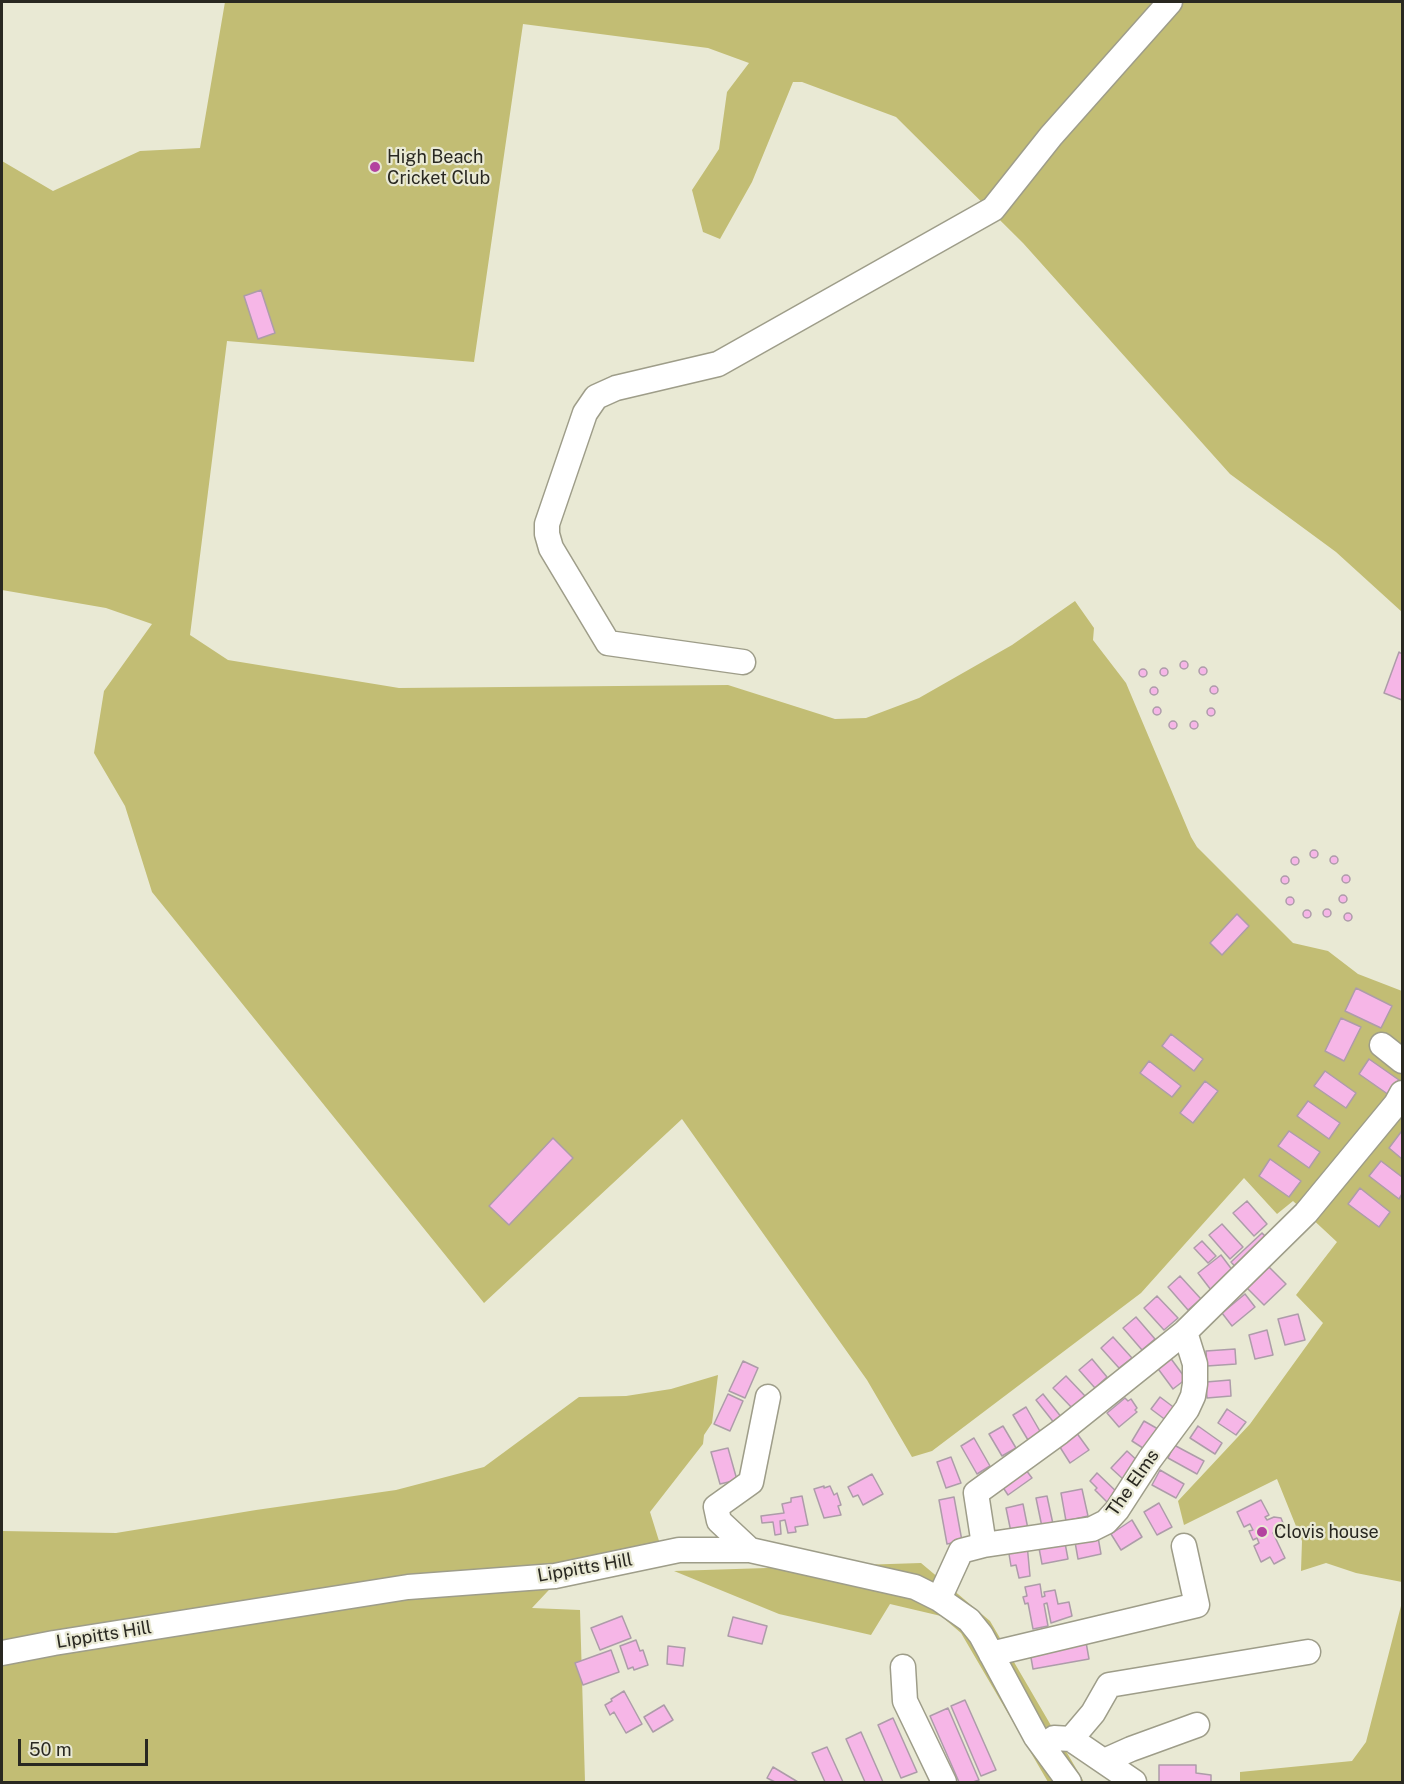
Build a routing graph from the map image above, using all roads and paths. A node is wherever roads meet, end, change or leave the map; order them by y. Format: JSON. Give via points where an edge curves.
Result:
{"nodes":[{"id":1,"x":1170,"y":2,"type":"edge"},
{"id":2,"x":743,"y":662,"type":"dead end"},
{"id":3,"x":1382,"y":1044,"type":"dead end"},
{"id":4,"x":1402,"y":1061,"type":"edge"},
{"id":5,"x":1402,"y":1093,"type":"edge"},
{"id":6,"x":1185,"y":1332,"type":"junction"},
{"id":7,"x":768,"y":1397,"type":"dead end"},
{"id":8,"x":984,"y":1545,"type":"junction"},
{"id":9,"x":1184,"y":1546,"type":"dead end"},
{"id":10,"x":750,"y":1550,"type":"junction"},
{"id":11,"x":939,"y":1599,"type":"junction"},
{"id":12,"x":1308,"y":1652,"type":"dead end"},
{"id":13,"x":2,"y":1653,"type":"edge"},
{"id":14,"x":991,"y":1654,"type":"junction"},
{"id":15,"x":903,"y":1667,"type":"dead end"},
{"id":16,"x":1197,"y":1725,"type":"dead end"},
{"id":17,"x":1036,"y":1737,"type":"junction"},
{"id":18,"x":1071,"y":1739,"type":"junction"},
{"id":19,"x":1104,"y":1761,"type":"junction"},
{"id":20,"x":944,"y":1782,"type":"edge"},
{"id":21,"x":1069,"y":1782,"type":"edge"},
{"id":22,"x":1134,"y":1782,"type":"edge"}],
"edges":[{"from":1,"to":2,"type":"street","via":[[1051,136],[993,209],[718,364],[616,388],[596,397],[585,413],[547,534],[551,549],[608,643]]},
{"from":3,"to":4,"type":"street"},
{"from":5,"to":6,"type":"street","via":[[1306,1213]]},
{"from":6,"to":8,"type":"street","via":[[976,1493]]},
{"from":6,"to":8,"type":"street","name":"The Elms","via":[[1195,1365],[1193,1396],[1106,1522],[1092,1529]]},
{"from":7,"to":10,"type":"street","via":[[751,1482],[716,1507],[719,1521]]},
{"from":8,"to":11,"type":"street","name":"The Elms","via":[[961,1551]]},
{"from":9,"to":14,"type":"street","via":[[1197,1605]]},
{"from":10,"to":11,"type":"street","name":"Lippitts Hill","via":[[915,1587]]},
{"from":10,"to":13,"type":"street","name":"Lippitts Hill","via":[[678,1550],[555,1576],[408,1587]]},
{"from":11,"to":14,"type":"street","name":"Lippitts Hill","via":[[969,1620]]},
{"from":12,"to":18,"type":"street","via":[[1109,1685],[1093,1713]]},
{"from":14,"to":17,"type":"street","name":"Lippitts Hill"},
{"from":15,"to":20,"type":"street","via":[[905,1701]]},
{"from":16,"to":19,"type":"street"},
{"from":17,"to":18,"type":"street"},
{"from":17,"to":21,"type":"street","name":"Lippitts Hill"},
{"from":18,"to":19,"type":"street"},
{"from":19,"to":22,"type":"street"}]}
